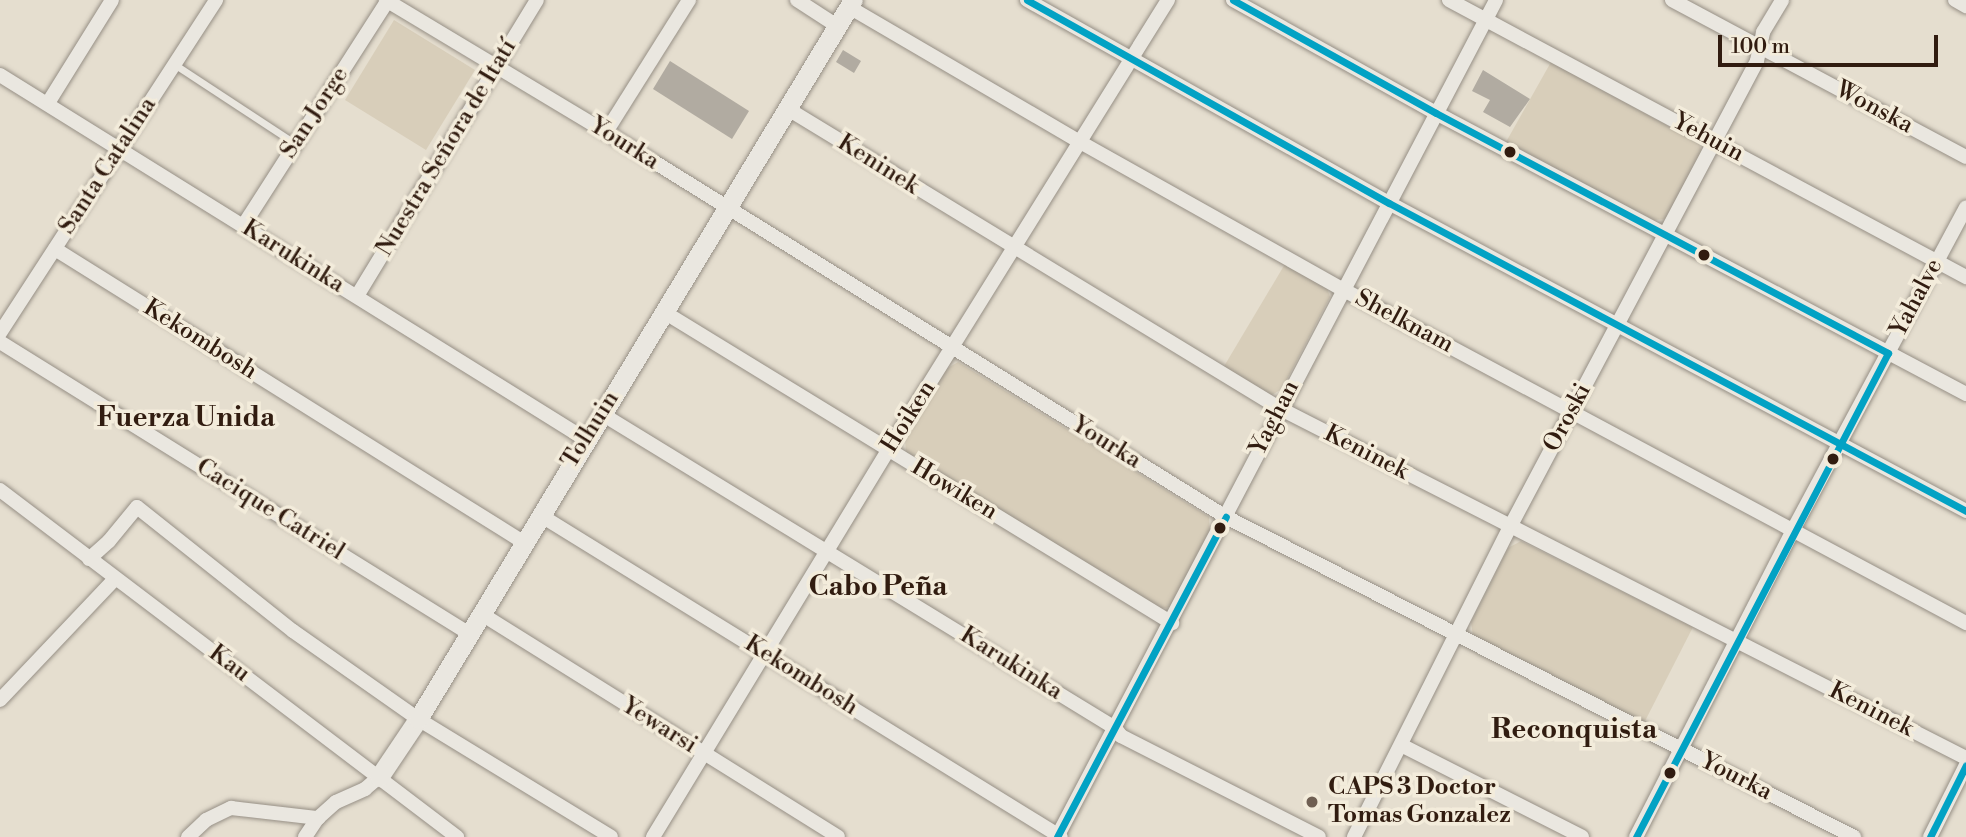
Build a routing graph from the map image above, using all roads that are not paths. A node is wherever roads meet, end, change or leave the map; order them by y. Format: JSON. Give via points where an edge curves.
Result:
{"nodes":[{"id":1,"x":112,"y":0,"type":"edge"},
{"id":2,"x":216,"y":0,"type":"edge"},
{"id":3,"x":387,"y":0,"type":"edge"},
{"id":4,"x":537,"y":0,"type":"edge"},
{"id":5,"x":689,"y":0,"type":"edge"},
{"id":6,"x":797,"y":0,"type":"edge"},
{"id":7,"x":1027,"y":0,"type":"edge"},
{"id":8,"x":1168,"y":0,"type":"edge"},
{"id":9,"x":1233,"y":0,"type":"edge"},
{"id":10,"x":1449,"y":0,"type":"edge"},
{"id":11,"x":1496,"y":0,"type":"edge"},
{"id":12,"x":1672,"y":0,"type":"edge"},
{"id":13,"x":1782,"y":0,"type":"edge"},
{"id":14,"x":1955,"y":0,"type":"edge"},
{"id":15,"x":851,"y":3,"type":"edge"},
{"id":16,"x":1966,"y":6,"type":"edge"},
{"id":17,"x":1486,"y":19,"type":"junction"},
{"id":18,"x":837,"y":26,"type":"junction"},
{"id":19,"x":1759,"y":48,"type":"junction"},
{"id":20,"x":1133,"y":59,"type":"junction"},
{"id":21,"x":173,"y":64,"type":"junction"},
{"id":22,"x":496,"y":66,"type":"junction"},
{"id":23,"x":0,"y":75,"type":"edge"},
{"id":24,"x":48,"y":103,"type":"junction"},
{"id":25,"x":788,"y":109,"type":"junction"},
{"id":26,"x":1436,"y":113,"type":"junction"},
{"id":27,"x":607,"y":132,"type":"junction"},
{"id":28,"x":1080,"y":142,"type":"junction"},
{"id":29,"x":1715,"y":142,"type":"junction"},
{"id":30,"x":296,"y":144,"type":"junction"},
{"id":31,"x":121,"y":148,"type":"junction"},
{"id":32,"x":1966,"y":157,"type":"edge"},
{"id":33,"x":1389,"y":203,"type":"junction"},
{"id":34,"x":1966,"y":208,"type":"edge"},
{"id":35,"x":727,"y":210,"type":"junction"},
{"id":36,"x":243,"y":226,"type":"junction"},
{"id":37,"x":1667,"y":236,"type":"junction"},
{"id":38,"x":55,"y":249,"type":"junction"},
{"id":39,"x":1013,"y":249,"type":"junction"},
{"id":40,"x":1937,"y":260,"type":"junction"},
{"id":41,"x":1966,"y":277,"type":"edge"},
{"id":42,"x":1342,"y":289,"type":"junction"},
{"id":43,"x":357,"y":296,"type":"junction"},
{"id":44,"x":664,"y":312,"type":"junction"},
{"id":45,"x":1618,"y":326,"type":"junction"},
{"id":46,"x":0,"y":333,"type":"edge"},
{"id":47,"x":0,"y":342,"type":"edge"},
{"id":48,"x":952,"y":349,"type":"junction"},
{"id":49,"x":1888,"y":353,"type":"junction"},
{"id":50,"x":1966,"y":394,"type":"edge"},
{"id":51,"x":1279,"y":408,"type":"junction"},
{"id":52,"x":1571,"y":412,"type":"junction"},
{"id":53,"x":602,"y":414,"type":"junction"},
{"id":54,"x":585,"y":439,"type":"junction"},
{"id":55,"x":1840,"y":443,"type":"junction"},
{"id":56,"x":888,"y":450,"type":"junction"},
{"id":57,"x":0,"y":491,"type":"edge"},
{"id":58,"x":1966,"y":511,"type":"edge"},
{"id":59,"x":540,"y":514,"type":"junction"},
{"id":60,"x":1226,"y":517,"type":"junction"},
{"id":61,"x":1510,"y":527,"type":"junction"},
{"id":62,"x":1793,"y":530,"type":"junction"},
{"id":63,"x":523,"y":542,"type":"junction"},
{"id":64,"x":827,"y":551,"type":"junction"},
{"id":65,"x":89,"y":559,"type":"junction"},
{"id":66,"x":115,"y":579,"type":"junction"},
{"id":67,"x":480,"y":613,"type":"junction"},
{"id":68,"x":1172,"y":623,"type":"junction"},
{"id":69,"x":1966,"y":623,"type":"edge"},
{"id":70,"x":468,"y":633,"type":"junction"},
{"id":71,"x":1455,"y":635,"type":"junction"},
{"id":72,"x":1736,"y":641,"type":"junction"},
{"id":73,"x":765,"y":654,"type":"junction"},
{"id":74,"x":0,"y":700,"type":"edge"},
{"id":75,"x":418,"y":719,"type":"junction"},
{"id":76,"x":1115,"y":728,"type":"junction"},
{"id":77,"x":1401,"y":744,"type":"junction"},
{"id":78,"x":1681,"y":749,"type":"junction"},
{"id":79,"x":703,"y":755,"type":"junction"},
{"id":80,"x":1966,"y":758,"type":"edge"},
{"id":81,"x":1966,"y":765,"type":"edge"},
{"id":82,"x":379,"y":776,"type":"junction"},
{"id":83,"x":1961,"y":788,"type":"edge"},
{"id":84,"x":318,"y":818,"type":"junction"},
{"id":85,"x":1059,"y":836,"type":"edge"},
{"id":86,"x":188,"y":837,"type":"edge"},
{"id":87,"x":305,"y":837,"type":"edge"},
{"id":88,"x":457,"y":837,"type":"edge"},
{"id":89,"x":611,"y":837,"type":"edge"},
{"id":90,"x":653,"y":837,"type":"edge"},
{"id":91,"x":838,"y":837,"type":"edge"},
{"id":92,"x":1319,"y":837,"type":"edge"},
{"id":93,"x":1354,"y":837,"type":"edge"},
{"id":94,"x":1582,"y":837,"type":"edge"},
{"id":95,"x":1636,"y":837,"type":"edge"},
{"id":96,"x":1854,"y":837,"type":"edge"},
{"id":97,"x":1930,"y":837,"type":"edge"}],
"edges":[{"from":1,"to":24,"type":"street"},
{"from":2,"to":21,"type":"street","name":"Santa Catalina"},
{"from":3,"to":22,"type":"street","name":"Yourka"},
{"from":3,"to":30,"type":"street","name":"San Jorge"},
{"from":4,"to":22,"type":"street","name":"Nuestra Señora de Itatí"},
{"from":5,"to":27,"type":"street"},
{"from":6,"to":18,"type":"street"},
{"from":7,"to":20,"type":"street"},
{"from":8,"to":20,"type":"street","name":"Hoiken"},
{"from":9,"to":26,"type":"street"},
{"from":10,"to":17,"type":"street","name":"Yehuin"},
{"from":11,"to":17,"type":"street","name":"Yaghan"},
{"from":12,"to":19,"type":"street","name":"Wonska"},
{"from":13,"to":19,"type":"street","name":"Oroski"},
{"from":14,"to":16,"type":"street"},
{"from":15,"to":18,"type":"street","name":"Tolhuin"},
{"from":15,"to":28,"type":"street","name":"Shelknam"},
{"from":17,"to":26,"type":"street","name":"Yaghan"},
{"from":17,"to":29,"type":"street","name":"Yehuin"},
{"from":18,"to":25,"type":"street","name":"Tolhuin"},
{"from":19,"to":29,"type":"street","name":"Oroski","via":[[1757,61]]},
{"from":19,"to":32,"type":"street","name":"Wonska"},
{"from":20,"to":28,"type":"street","name":"Hoiken"},
{"from":20,"to":33,"type":"street"},
{"from":21,"to":30,"type":"lane"},
{"from":21,"to":31,"type":"street","name":"Santa Catalina"},
{"from":22,"to":27,"type":"street","name":"Yourka"},
{"from":22,"to":43,"type":"street","name":"Nuestra Señora de Itatí"},
{"from":23,"to":24,"type":"street","name":"Karukinka"},
{"from":24,"to":31,"type":"street","name":"Karukinka"},
{"from":25,"to":35,"type":"street","name":"Tolhuin"},
{"from":25,"to":39,"type":"street","name":"Keninek"},
{"from":26,"to":33,"type":"street","name":"Yaghan"},
{"from":26,"to":37,"type":"street"},
{"from":27,"to":35,"type":"street","name":"Yourka"},
{"from":28,"to":39,"type":"street","name":"Hoiken"},
{"from":28,"to":42,"type":"street","name":"Shelknam"},
{"from":29,"to":37,"type":"street","name":"Oroski"},
{"from":29,"to":40,"type":"street","name":"Yehuin"},
{"from":30,"to":36,"type":"street","name":"San Jorge"},
{"from":31,"to":36,"type":"street","name":"Karukinka"},
{"from":31,"to":38,"type":"street","name":"Santa Catalina"},
{"from":33,"to":42,"type":"street","name":"Yaghan"},
{"from":33,"to":45,"type":"street"},
{"from":34,"to":40,"type":"street","name":"Yahalve"},
{"from":35,"to":44,"type":"street","name":"Tolhuin"},
{"from":35,"to":48,"type":"street","name":"Yourka"},
{"from":36,"to":43,"type":"street","name":"Karukinka"},
{"from":37,"to":45,"type":"street","name":"Oroski"},
{"from":37,"to":49,"type":"street"},
{"from":38,"to":46,"type":"street","name":"Santa Catalina"},
{"from":38,"to":63,"type":"street","name":"Kekombosh"},
{"from":39,"to":48,"type":"street","name":"Hoiken"},
{"from":39,"to":51,"type":"street","name":"Keninek"},
{"from":40,"to":41,"type":"street","name":"Yehuin"},
{"from":40,"to":49,"type":"street","name":"Yahalve"},
{"from":42,"to":51,"type":"street","name":"Yaghan"},
{"from":42,"to":52,"type":"street","name":"Shelknam"},
{"from":43,"to":54,"type":"street","name":"Karukinka"},
{"from":44,"to":53,"type":"street","name":"Tolhuin"},
{"from":44,"to":56,"type":"street","name":"Howiken"},
{"from":45,"to":52,"type":"street","name":"Oroski"},
{"from":45,"to":55,"type":"street"},
{"from":47,"to":70,"type":"street","name":"Cacique Catriel"},
{"from":48,"to":56,"type":"street","name":"Hoiken"},
{"from":48,"to":60,"type":"street","name":"Yourka"},
{"from":49,"to":50,"type":"street"},
{"from":49,"to":55,"type":"street","name":"Yahalve"},
{"from":51,"to":60,"type":"street","name":"Yaghan"},
{"from":51,"to":61,"type":"street","name":"Keninek"},
{"from":52,"to":61,"type":"street","name":"Oroski"},
{"from":52,"to":62,"type":"street","name":"Shelknam"},
{"from":53,"to":54,"type":"street","name":"Tolhuin"},
{"from":53,"to":64,"type":"street","name":"Karukinka"},
{"from":54,"to":59,"type":"street","name":"Tolhuin"},
{"from":55,"to":58,"type":"street"},
{"from":55,"to":62,"type":"street","name":"Yahalve"},
{"from":56,"to":64,"type":"street","name":"Hoiken"},
{"from":56,"to":68,"type":"street","name":"Howiken"},
{"from":57,"to":65,"type":"street","name":"Kau"},
{"from":59,"to":63,"type":"street","name":"Tolhuin"},
{"from":59,"to":73,"type":"street","name":"Kekombosh"},
{"from":60,"to":68,"type":"street","name":"Yaghan"},
{"from":60,"to":71,"type":"street","name":"Yourka"},
{"from":61,"to":71,"type":"street","name":"Oroski"},
{"from":61,"to":72,"type":"street","name":"Keninek"},
{"from":62,"to":69,"type":"street","name":"Shelknam"},
{"from":62,"to":72,"type":"street","name":"Yahalve"},
{"from":63,"to":67,"type":"street","name":"Tolhuin"},
{"from":64,"to":73,"type":"street","name":"Hoiken"},
{"from":64,"to":76,"type":"street","name":"Karukinka"},
{"from":65,"to":66,"type":"street","name":"Kau"},
{"from":65,"to":75,"type":"street","via":[[137,507],[293,631]]},
{"from":66,"to":74,"type":"street"},
{"from":66,"to":82,"type":"street","name":"Kau"},
{"from":67,"to":70,"type":"street","name":"Tolhuin"},
{"from":67,"to":79,"type":"street","name":"Yewarsi"},
{"from":68,"to":76,"type":"street","name":"Yaghan"},
{"from":70,"to":75,"type":"street","name":"Tolhuin"},
{"from":71,"to":77,"type":"street","name":"Oroski"},
{"from":71,"to":78,"type":"street","name":"Yourka"},
{"from":72,"to":78,"type":"street","name":"Yahalve"},
{"from":72,"to":80,"type":"street","name":"Keninek"},
{"from":73,"to":79,"type":"street","name":"Hoiken"},
{"from":73,"to":85,"type":"street","name":"Kekombosh"},
{"from":75,"to":82,"type":"street","name":"Tolhuin"},
{"from":75,"to":89,"type":"street"},
{"from":76,"to":85,"type":"street","name":"Yaghan"},
{"from":76,"to":92,"type":"street","name":"Karukinka","via":[[1121,736]]},
{"from":77,"to":93,"type":"street","name":"Oroski"},
{"from":77,"to":94,"type":"street"},
{"from":78,"to":95,"type":"street","name":"Yahalve"},
{"from":78,"to":96,"type":"street","name":"Yourka"},
{"from":79,"to":90,"type":"street","name":"Hoiken"},
{"from":79,"to":91,"type":"street","name":"Yewarsi"},
{"from":81,"to":83,"type":"street"},
{"from":82,"to":84,"type":"street","name":"Tolhuin"},
{"from":82,"to":88,"type":"street","name":"Kau"},
{"from":83,"to":97,"type":"street"},
{"from":84,"to":86,"type":"street","via":[[232,808],[206,820]]},
{"from":84,"to":87,"type":"street","name":"Tolhuin"}]}
